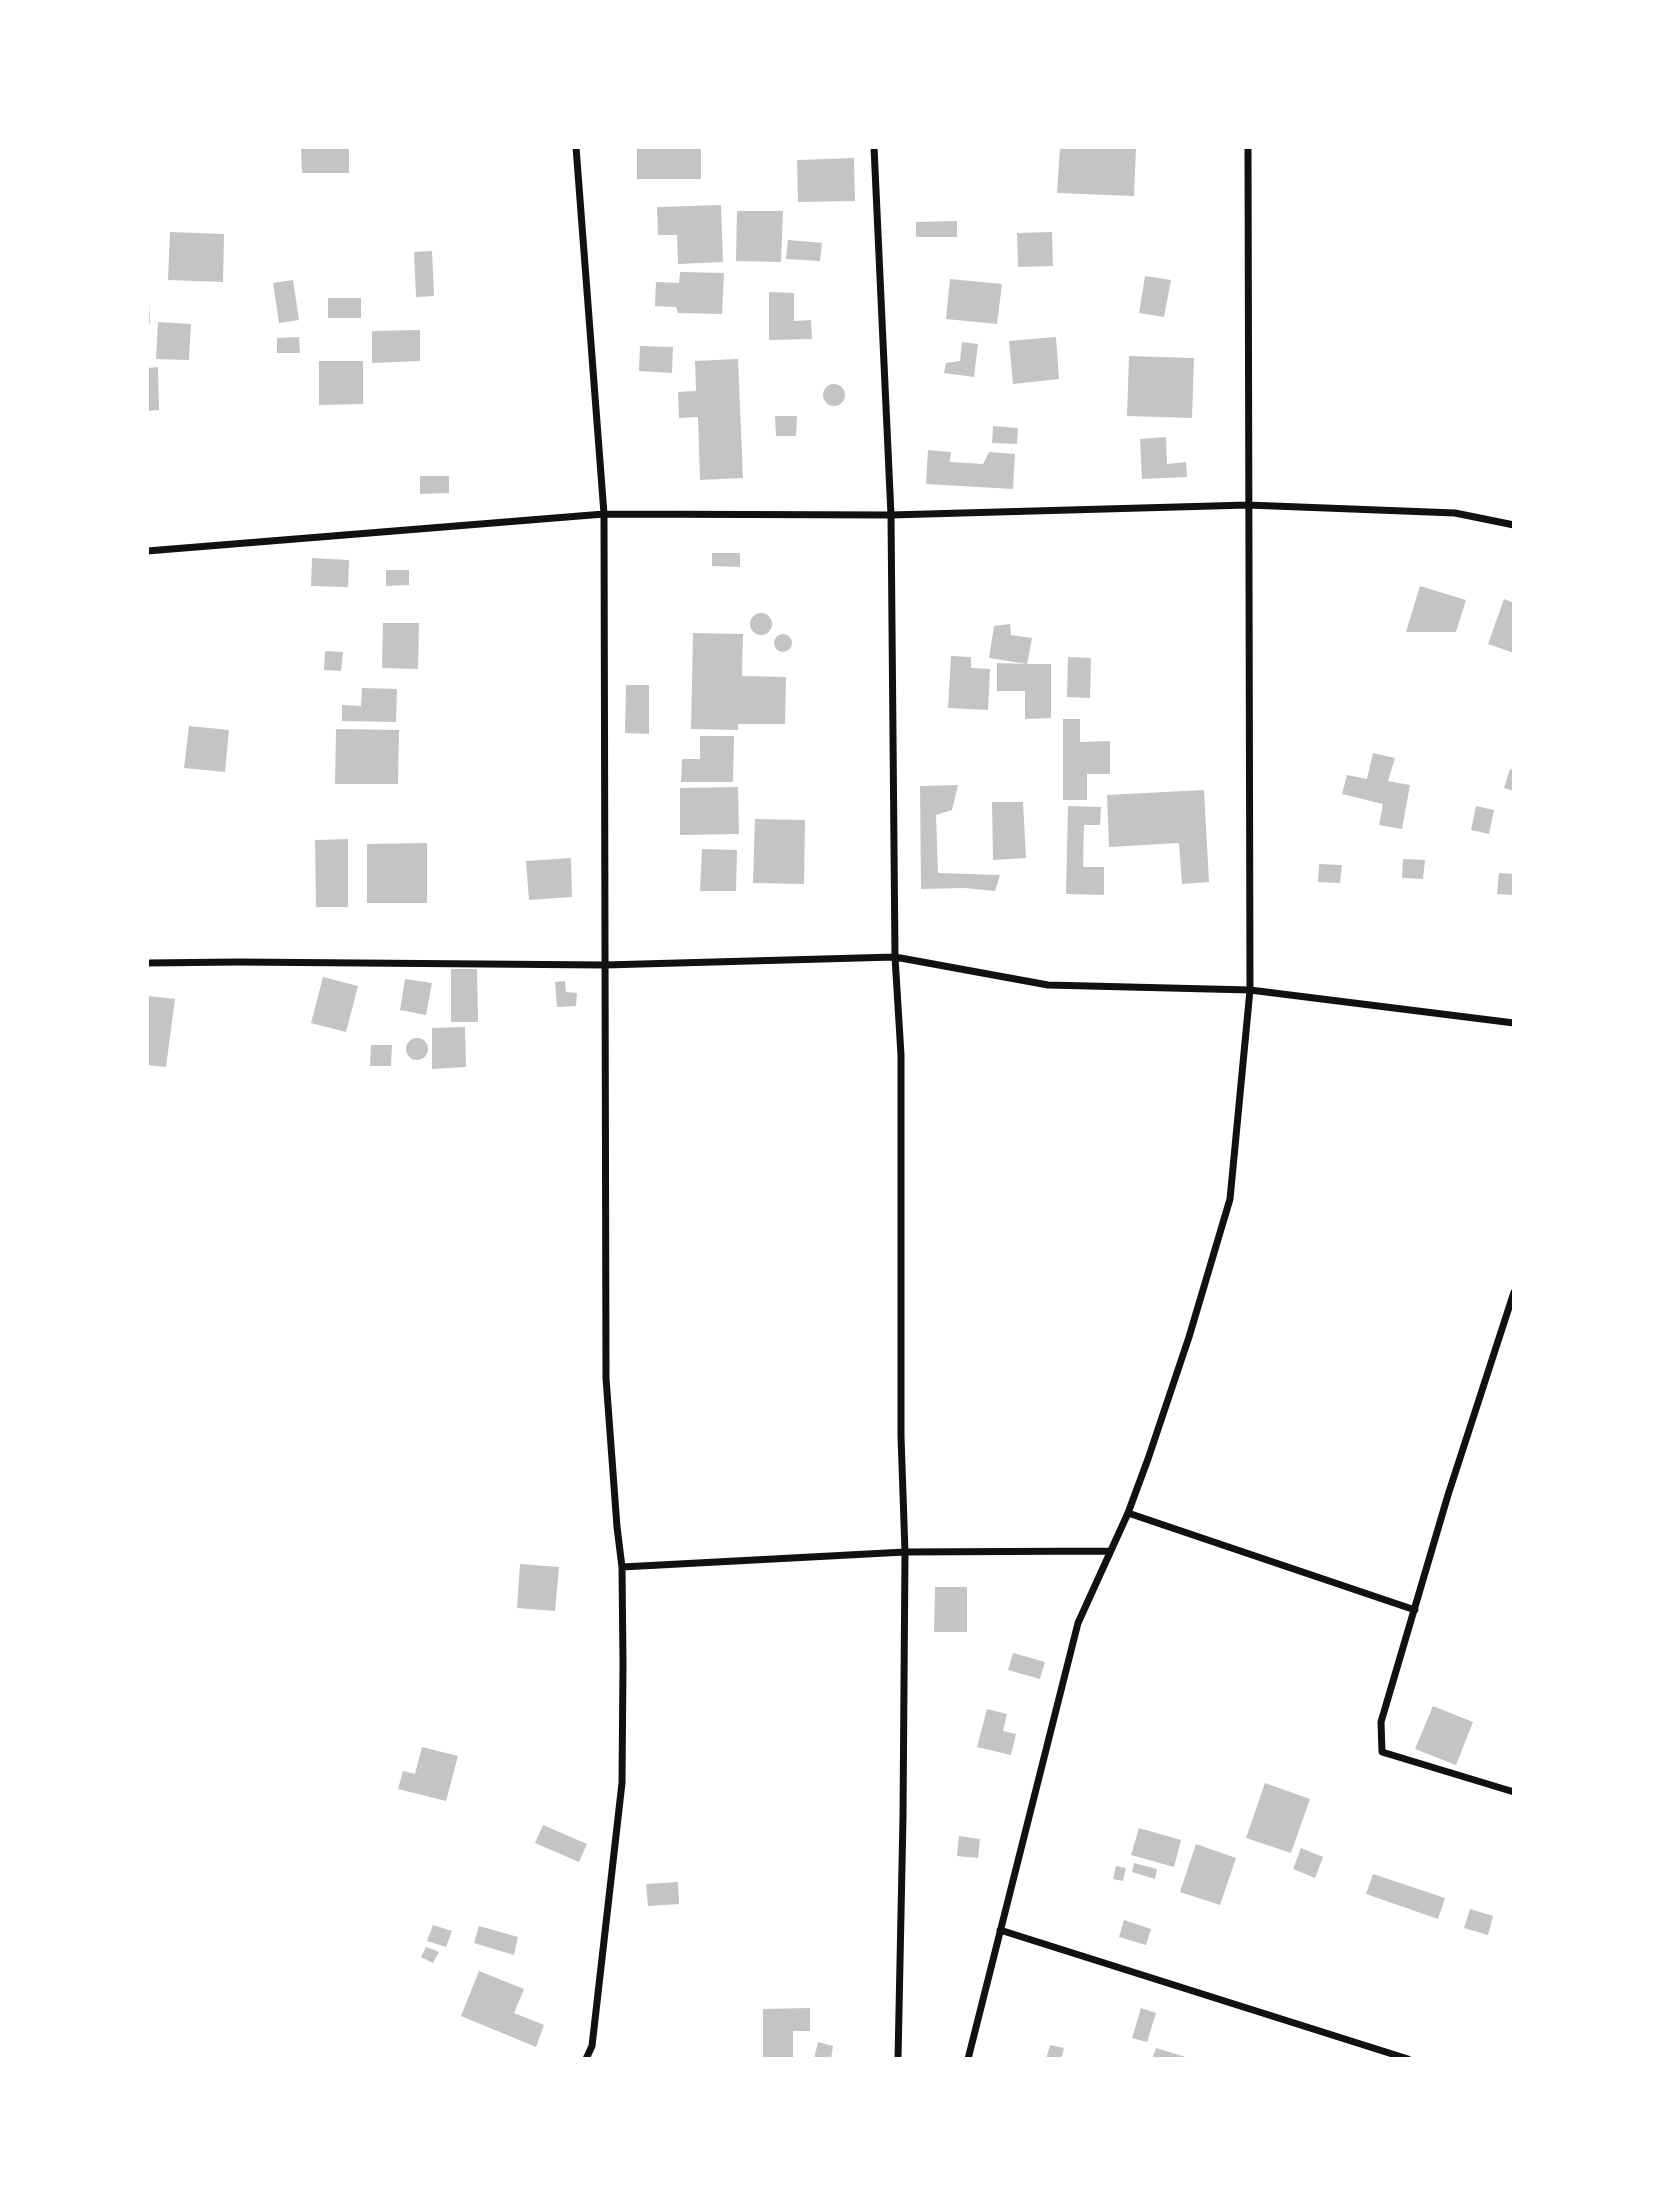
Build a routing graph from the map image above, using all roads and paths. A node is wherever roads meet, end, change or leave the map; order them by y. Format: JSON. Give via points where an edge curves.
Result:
{"nodes":[{"id":1,"x":576,"y":147,"type":"edge"},
{"id":2,"x":874,"y":147,"type":"edge"},
{"id":3,"x":1248,"y":147,"type":"edge"},
{"id":4,"x":1248,"y":505,"type":"junction"},
{"id":5,"x":604,"y":514,"type":"junction"},
{"id":6,"x":891,"y":515,"type":"junction"},
{"id":7,"x":1514,"y":525,"type":"edge"},
{"id":8,"x":147,"y":551,"type":"edge"},
{"id":9,"x":895,"y":957,"type":"junction"},
{"id":10,"x":147,"y":963,"type":"edge"},
{"id":11,"x":605,"y":965,"type":"junction"},
{"id":12,"x":1250,"y":990,"type":"junction"},
{"id":13,"x":1514,"y":1023,"type":"edge"},
{"id":14,"x":1514,"y":1292,"type":"edge"},
{"id":15,"x":1128,"y":1513,"type":"junction"},
{"id":16,"x":1109,"y":1551,"type":"junction"},
{"id":17,"x":905,"y":1552,"type":"junction"},
{"id":18,"x":622,"y":1567,"type":"junction"},
{"id":19,"x":1415,"y":1610,"type":"junction"},
{"id":20,"x":1514,"y":1792,"type":"edge"},
{"id":21,"x":1000,"y":1930,"type":"junction"},
{"id":22,"x":586,"y":2059,"type":"edge"},
{"id":23,"x":898,"y":2059,"type":"edge"},
{"id":24,"x":968,"y":2059,"type":"edge"},
{"id":25,"x":1408,"y":2059,"type":"edge"}],
"edges":[{"from":1,"to":5,"type":"street"},
{"from":2,"to":6,"type":"street"},
{"from":3,"to":4,"type":"street"},
{"from":4,"to":6,"type":"street"},
{"from":4,"to":7,"type":"street","via":[[1455,513]]},
{"from":4,"to":12,"type":"street"},
{"from":5,"to":6,"type":"street"},
{"from":5,"to":8,"type":"street"},
{"from":5,"to":11,"type":"street"},
{"from":6,"to":9,"type":"street"},
{"from":9,"to":11,"type":"street"},
{"from":9,"to":12,"type":"street","via":[[1048,985]]},
{"from":9,"to":17,"type":"street","via":[[901,1055]]},
{"from":10,"to":11,"type":"street"},
{"from":11,"to":18,"type":"street","via":[[606,1378]]},
{"from":12,"to":13,"type":"street"},
{"from":12,"to":15,"type":"street","via":[[1230,1199],[1189,1337]]},
{"from":14,"to":19,"type":"street"},
{"from":15,"to":16,"type":"street"},
{"from":15,"to":19,"type":"street"},
{"from":16,"to":17,"type":"street"},
{"from":16,"to":21,"type":"street","via":[[1079,1623]]},
{"from":17,"to":18,"type":"street"},
{"from":17,"to":23,"type":"street"},
{"from":18,"to":22,"type":"street","via":[[622,1783],[592,2046]]},
{"from":19,"to":20,"type":"street","via":[[1381,1722],[1382,1752]]},
{"from":21,"to":24,"type":"street"},
{"from":21,"to":25,"type":"street"}]}
